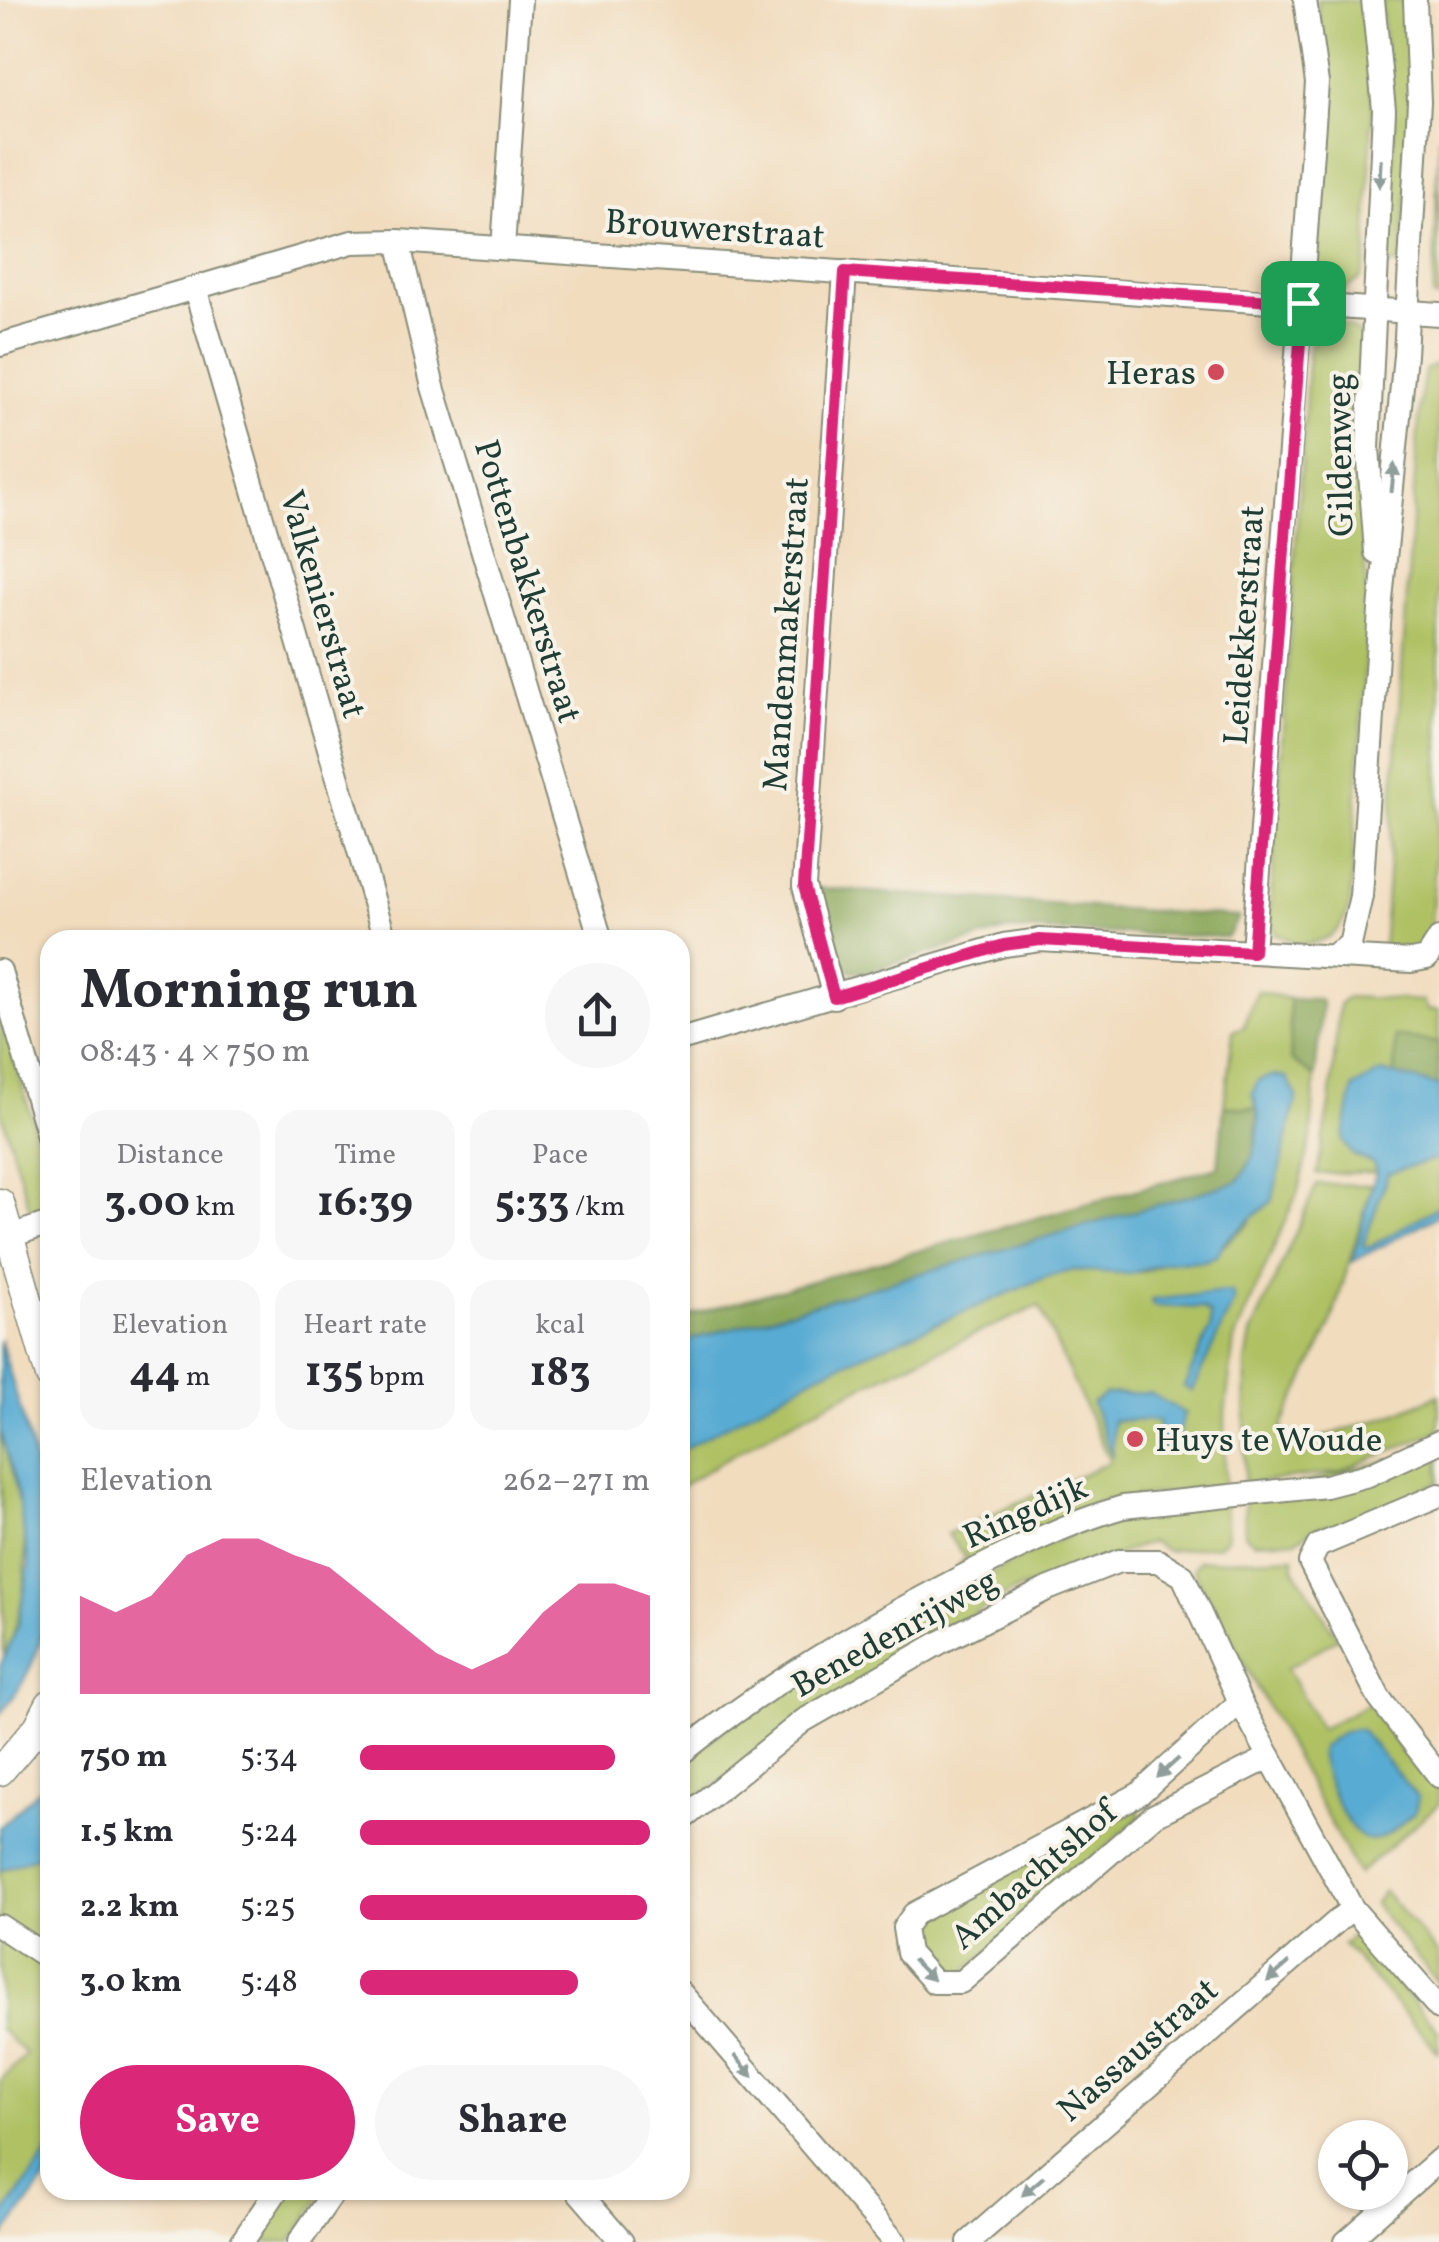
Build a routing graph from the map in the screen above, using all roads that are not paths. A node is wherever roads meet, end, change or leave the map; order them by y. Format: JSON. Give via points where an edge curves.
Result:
{"nodes":[{"id":1,"x":520,"y":0,"type":"edge"},
{"id":2,"x":1305,"y":0,"type":"edge"},
{"id":3,"x":1373,"y":0,"type":"edge"},
{"id":4,"x":1415,"y":0,"type":"edge"},
{"id":5,"x":398,"y":241,"type":"junction"},
{"id":6,"x":503,"y":248,"type":"junction"},
{"id":7,"x":845,"y":272,"type":"junction"},
{"id":8,"x":195,"y":288,"type":"junction"},
{"id":9,"x":1303,"y":303,"type":"junction"},
{"id":10,"x":1375,"y":308,"type":"junction"},
{"id":11,"x":1408,"y":311,"type":"junction"},
{"id":12,"x":1439,"y":314,"type":"edge"},
{"id":13,"x":0,"y":345,"type":"edge"},
{"id":14,"x":1380,"y":610,"type":"junction"},
{"id":15,"x":382,"y":930,"type":"edge"},
{"id":16,"x":598,"y":930,"type":"edge"},
{"id":17,"x":1439,"y":940,"type":"edge"},
{"id":18,"x":1253,"y":952,"type":"junction"},
{"id":19,"x":1332,"y":956,"type":"junction"},
{"id":20,"x":0,"y":971,"type":"edge"},
{"id":21,"x":834,"y":997,"type":"junction"},
{"id":22,"x":690,"y":1037,"type":"edge"},
{"id":23,"x":40,"y":1109,"type":"edge"},
{"id":24,"x":0,"y":1202,"type":"edge"},
{"id":25,"x":40,"y":1226,"type":"edge"},
{"id":26,"x":10,"y":1236,"type":"junction"},
{"id":27,"x":40,"y":1341,"type":"edge"},
{"id":28,"x":1439,"y":1442,"type":"edge"},
{"id":29,"x":1439,"y":1494,"type":"edge"},
{"id":30,"x":1240,"y":1702,"type":"junction"},
{"id":31,"x":40,"y":1723,"type":"edge"},
{"id":32,"x":690,"y":1747,"type":"edge"},
{"id":33,"x":1270,"y":1758,"type":"junction"},
{"id":34,"x":0,"y":1772,"type":"edge"},
{"id":35,"x":1439,"y":1776,"type":"edge"},
{"id":36,"x":1139,"y":1794,"type":"junction"},
{"id":37,"x":690,"y":1813,"type":"edge"},
{"id":38,"x":1153,"y":1816,"type":"junction"},
{"id":39,"x":1352,"y":1908,"type":"junction"},
{"id":40,"x":0,"y":1926,"type":"edge"},
{"id":41,"x":40,"y":1952,"type":"edge"},
{"id":42,"x":690,"y":2004,"type":"edge"},
{"id":43,"x":1439,"y":2008,"type":"edge"},
{"id":44,"x":1439,"y":2160,"type":"edge"},
{"id":45,"x":270,"y":2200,"type":"edge"},
{"id":46,"x":328,"y":2200,"type":"edge"},
{"id":47,"x":586,"y":2200,"type":"edge"},
{"id":48,"x":242,"y":2242,"type":"edge"},
{"id":49,"x":299,"y":2242,"type":"edge"},
{"id":50,"x":622,"y":2242,"type":"edge"},
{"id":51,"x":896,"y":2242,"type":"edge"},
{"id":52,"x":969,"y":2242,"type":"edge"},
{"id":53,"x":1346,"y":2242,"type":"edge"}],
"edges":[{"from":1,"to":6,"type":"street"},
{"from":2,"to":9,"type":"street","name":"Leidekkerstraat","via":[[1316,83]]},
{"from":3,"to":10,"type":"street","name":"Gildenweg","one_way":true,"via":[[1384,110]]},
{"from":4,"to":11,"type":"street","name":"Gildenweg","via":[[1419,102]]},
{"from":5,"to":6,"type":"street","name":"Brouwerstraat"},
{"from":5,"to":8,"type":"street","name":"Brouwerstraat","via":[[352,242]]},
{"from":5,"to":16,"type":"street","name":"Pottenbakkerstraat","via":[[434,387]]},
{"from":6,"to":7,"type":"street","name":"Brouwerstraat"},
{"from":7,"to":9,"type":"street","name":"Brouwerstraat"},
{"from":7,"to":21,"type":"street","name":"Mandenmakerstraat","via":[[804,886]]},
{"from":8,"to":13,"type":"street","name":"Brouwerstraat"},
{"from":8,"to":15,"type":"street","name":"Valkenierstraat"},
{"from":9,"to":10,"type":"street","name":"Brouwerstraat"},
{"from":9,"to":18,"type":"street","name":"Leidekkerstraat"},
{"from":10,"to":11,"type":"street","name":"Brouwerstraat"},
{"from":10,"to":14,"type":"street","name":"Gildenweg","via":[[1368,448]]},
{"from":11,"to":12,"type":"street","name":"Brouwerstraat"},
{"from":14,"to":11,"type":"street","name":"Gildenweg","one_way":true},
{"from":14,"to":19,"type":"street","name":"Gildenweg","via":[[1356,931],[1350,946]]},
{"from":17,"to":19,"type":"street","via":[[1427,958],[1411,961]]},
{"from":18,"to":19,"type":"street"},
{"from":18,"to":21,"type":"street","via":[[1040,940]]},
{"from":20,"to":23,"type":"street"},
{"from":21,"to":22,"type":"street"},
{"from":24,"to":26,"type":"street"},
{"from":25,"to":26,"type":"street"},
{"from":26,"to":27,"type":"street"},
{"from":28,"to":32,"type":"street","name":"Ringdijk","via":[[1368,1476],[1326,1486],[1123,1507],[1054,1532],[804,1663]]},
{"from":29,"to":35,"type":"street","via":[[1328,1540],[1311,1554],[1312,1570],[1379,1698]]},
{"from":30,"to":33,"type":"street"},
{"from":30,"to":36,"type":"street","name":"Ambachtshof","one_way":true},
{"from":30,"to":37,"type":"street","name":"Benedenrijweg","via":[[1186,1582],[1168,1563],[1119,1561],[992,1615],[803,1720]]},
{"from":31,"to":34,"type":"street"},
{"from":33,"to":38,"type":"street","name":"Ambachtshof"},
{"from":33,"to":39,"type":"street"},
{"from":36,"to":38,"type":"street","name":"Ambachtshof"},
{"from":36,"to":38,"type":"street","name":"Ambachtshof","one_way":true,"via":[[914,1914],[904,1928],[914,1962],[943,1984],[972,1976]]},
{"from":39,"to":43,"type":"street"},
{"from":39,"to":52,"type":"street","name":"Nassaustraat","one_way":true},
{"from":40,"to":41,"type":"street"},
{"from":42,"to":51,"type":"street","one_way":true},
{"from":44,"to":53,"type":"street"},
{"from":45,"to":48,"type":"street"},
{"from":46,"to":49,"type":"street"},
{"from":47,"to":50,"type":"street"}]}
